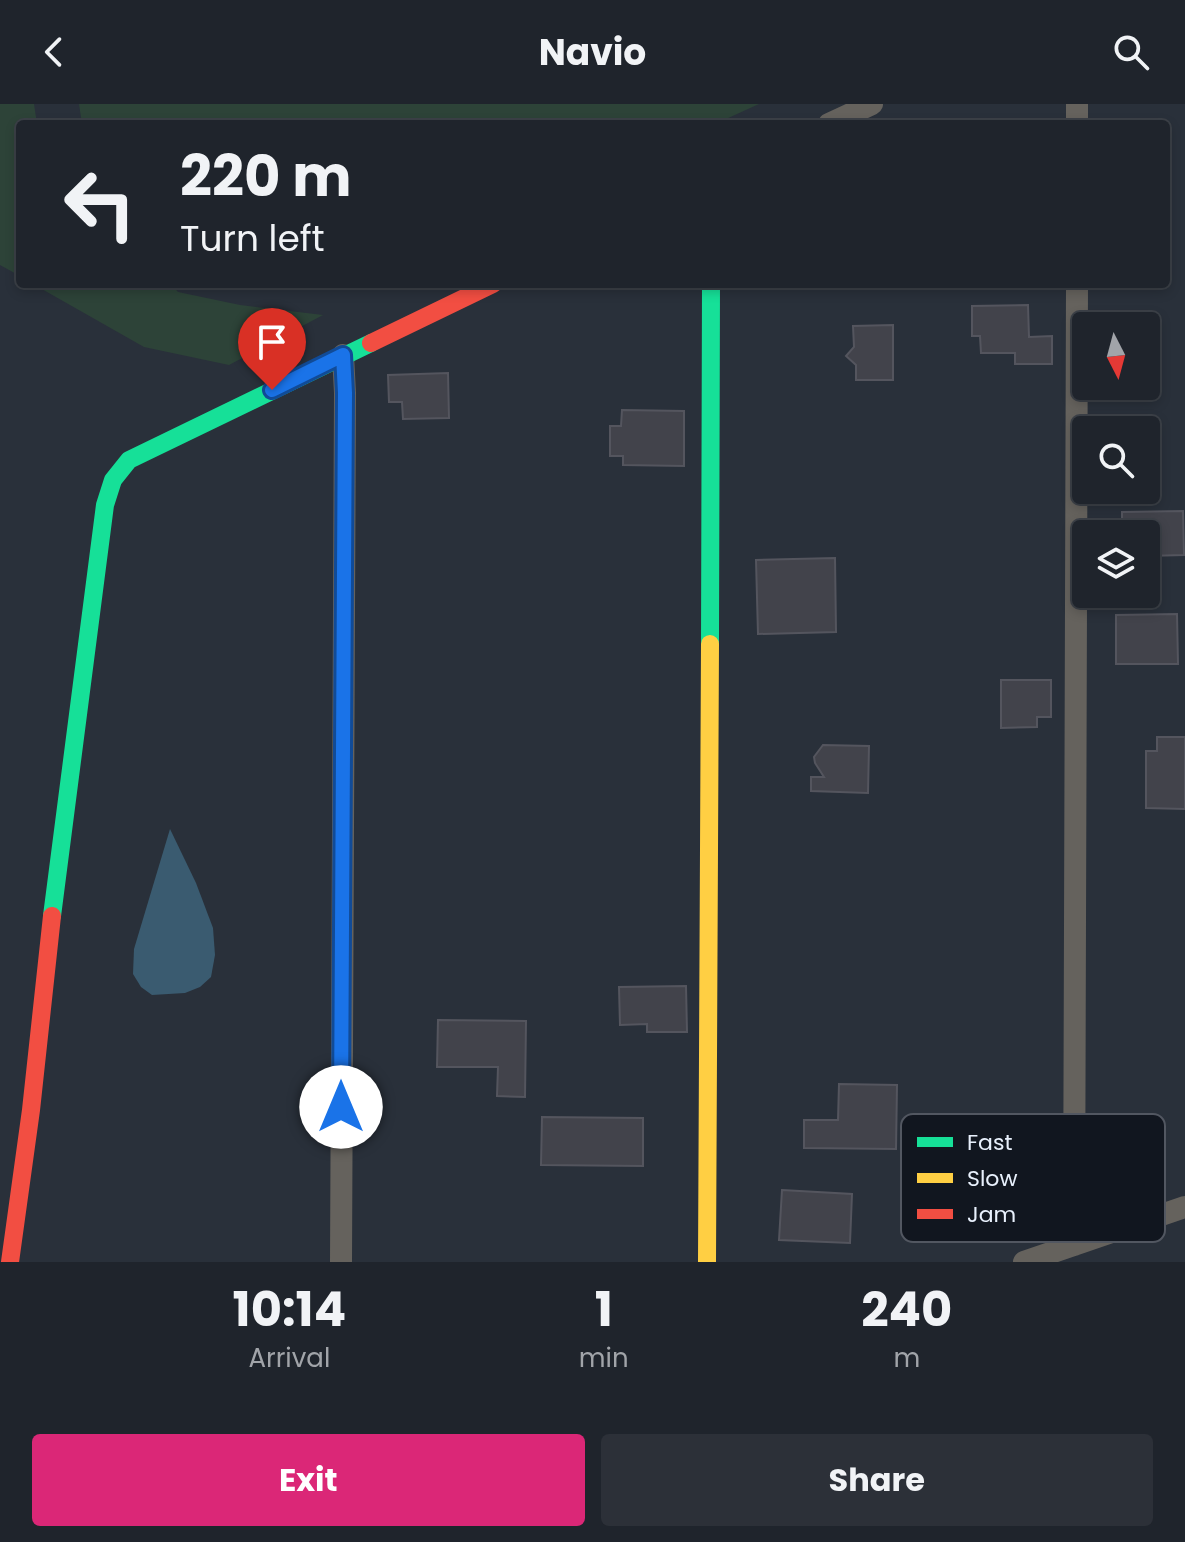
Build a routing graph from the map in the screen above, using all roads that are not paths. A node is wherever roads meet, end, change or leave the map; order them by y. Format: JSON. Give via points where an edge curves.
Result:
{"nodes":[{"id":1,"x":872,"y":104,"type":"edge"},
{"id":2,"x":838,"y":120,"type":"edge"},
{"id":3,"x":485,"y":288,"type":"edge"},
{"id":4,"x":711,"y":288,"type":"edge"},
{"id":5,"x":1077,"y":288,"type":"edge"},
{"id":6,"x":343,"y":355,"type":"junction"},
{"id":7,"x":1074,"y":1114,"type":"edge"},
{"id":8,"x":1185,"y":1207,"type":"edge"},
{"id":9,"x":1165,"y":1214,"type":"edge"},
{"id":10,"x":1074,"y":1242,"type":"edge"},
{"id":11,"x":1083,"y":1242,"type":"edge"},
{"id":12,"x":1074,"y":1245,"type":"junction"},
{"id":13,"x":10,"y":1262,"type":"edge"},
{"id":14,"x":341,"y":1262,"type":"edge"},
{"id":15,"x":707,"y":1262,"type":"edge"},
{"id":16,"x":1024,"y":1262,"type":"edge"}],
"edges":[{"from":1,"to":2,"type":"street"},
{"from":3,"to":6,"type":"street"},
{"from":4,"to":15,"type":"street"},
{"from":5,"to":7,"type":"street"},
{"from":6,"to":13,"type":"street","via":[[129,460],[112,479]]},
{"from":6,"to":14,"type":"street"},
{"from":8,"to":9,"type":"street"},
{"from":10,"to":12,"type":"street"},
{"from":11,"to":12,"type":"street"},
{"from":12,"to":16,"type":"street"}]}
